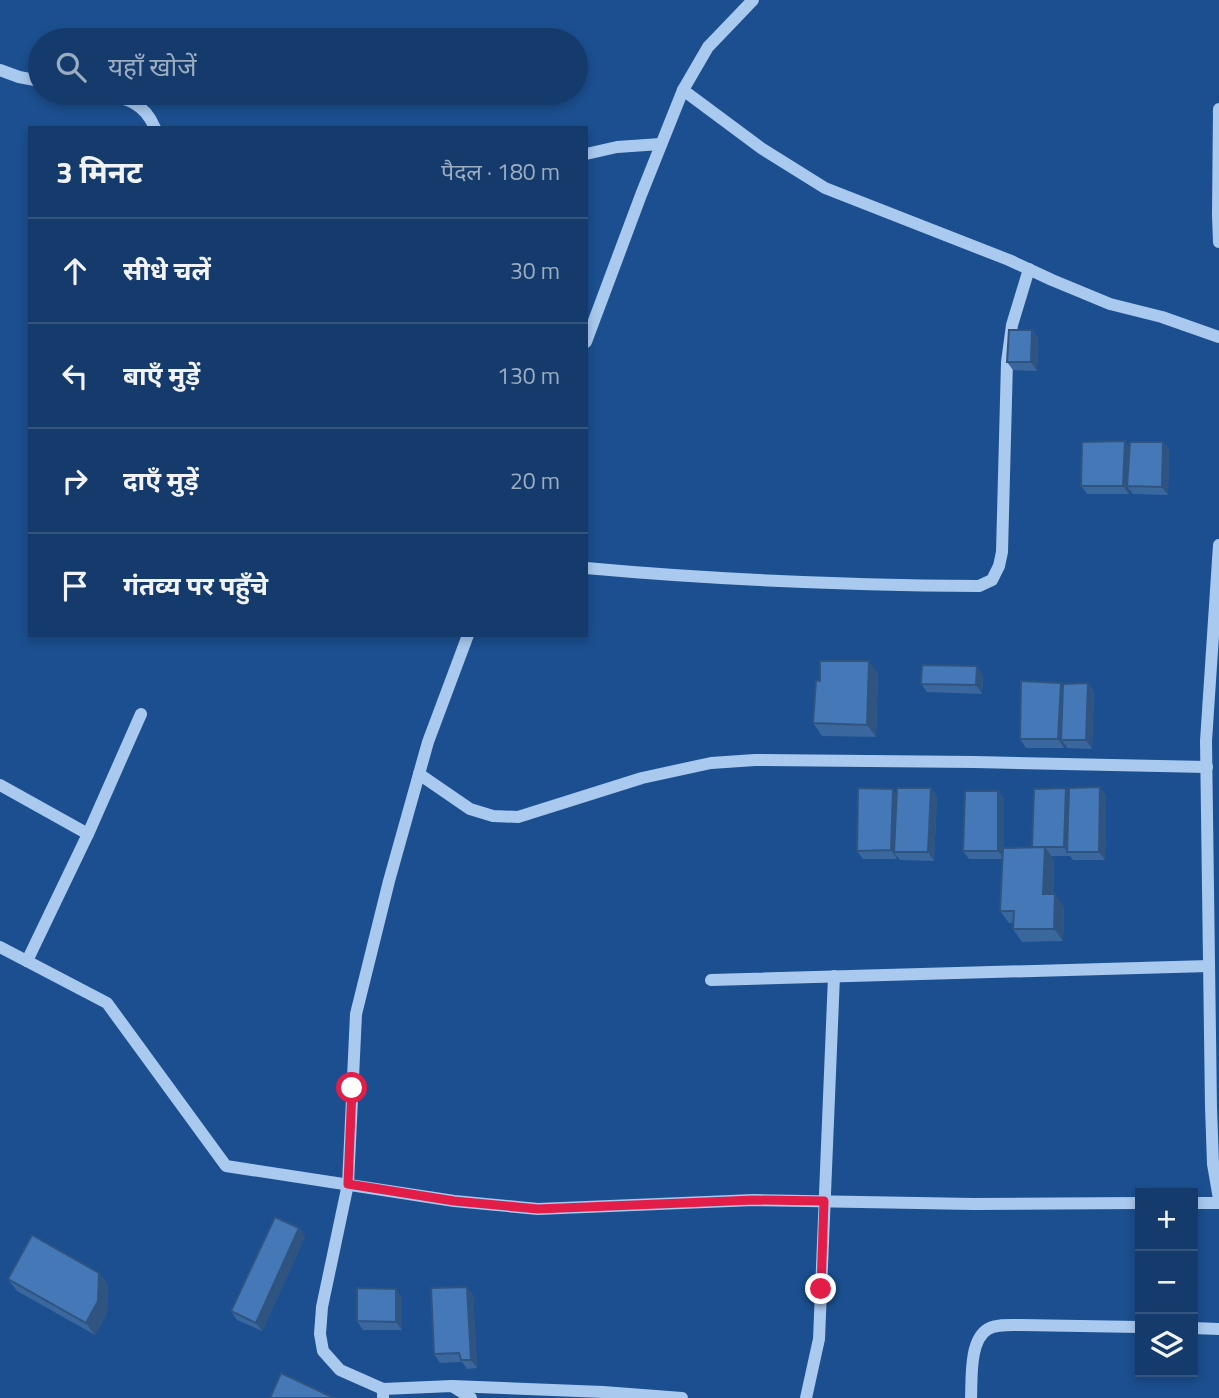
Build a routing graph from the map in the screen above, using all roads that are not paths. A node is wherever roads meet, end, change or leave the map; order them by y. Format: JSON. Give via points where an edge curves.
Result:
{"nodes":[{"id":1,"x":753,"y":0,"type":"edge"},
{"id":2,"x":0,"y":70,"type":"edge"},
{"id":3,"x":28,"y":79,"type":"edge"},
{"id":4,"x":683,"y":90,"type":"junction"},
{"id":5,"x":138,"y":105,"type":"edge"},
{"id":6,"x":1219,"y":109,"type":"edge"},
{"id":7,"x":154,"y":126,"type":"edge"},
{"id":8,"x":661,"y":144,"type":"junction"},
{"id":9,"x":588,"y":154,"type":"edge"},
{"id":10,"x":1219,"y":242,"type":"edge"},
{"id":11,"x":1029,"y":270,"type":"junction"},
{"id":12,"x":588,"y":337,"type":"edge"},
{"id":13,"x":1219,"y":337,"type":"edge"},
{"id":14,"x":1219,"y":545,"type":"edge"},
{"id":15,"x":588,"y":568,"type":"edge"},
{"id":16,"x":467,"y":637,"type":"edge"},
{"id":17,"x":141,"y":714,"type":"dead end"},
{"id":18,"x":1207,"y":767,"type":"junction"},
{"id":19,"x":419,"y":774,"type":"junction"},
{"id":20,"x":0,"y":785,"type":"edge"},
{"id":21,"x":88,"y":834,"type":"junction"},
{"id":22,"x":0,"y":947,"type":"edge"},
{"id":23,"x":27,"y":961,"type":"junction"},
{"id":24,"x":1209,"y":966,"type":"junction"},
{"id":25,"x":834,"y":976,"type":"junction"},
{"id":26,"x":711,"y":980,"type":"dead end"},
{"id":27,"x":1216,"y":1148,"type":"edge"},
{"id":28,"x":348,"y":1184,"type":"junction"},
{"id":29,"x":824,"y":1201,"type":"junction"},
{"id":30,"x":1219,"y":1201,"type":"edge"},
{"id":31,"x":1135,"y":1203,"type":"edge"},
{"id":32,"x":1198,"y":1203,"type":"edge"},
{"id":33,"x":1135,"y":1327,"type":"edge"},
{"id":34,"x":1198,"y":1328,"type":"edge"},
{"id":35,"x":1219,"y":1329,"type":"edge"},
{"id":36,"x":452,"y":1386,"type":"junction"},
{"id":37,"x":383,"y":1394,"type":"edge"},
{"id":38,"x":471,"y":1398,"type":"edge"},
{"id":39,"x":681,"y":1398,"type":"edge"},
{"id":40,"x":806,"y":1398,"type":"edge"},
{"id":41,"x":971,"y":1398,"type":"edge"}],
"edges":[{"from":1,"to":4,"type":"street","via":[[708,47]]},
{"from":2,"to":3,"type":"street"},
{"from":4,"to":8,"type":"street"},
{"from":4,"to":11,"type":"street","via":[[825,188]]},
{"from":5,"to":7,"type":"street"},
{"from":6,"to":10,"type":"street"},
{"from":8,"to":9,"type":"street"},
{"from":8,"to":12,"type":"street"},
{"from":11,"to":13,"type":"street","via":[[1110,303]]},
{"from":11,"to":15,"type":"street","via":[[1012,325],[1007,362],[1002,552],[992,580],[979,586],[883,586]]},
{"from":14,"to":18,"type":"street"},
{"from":16,"to":19,"type":"street"},
{"from":17,"to":21,"type":"street"},
{"from":18,"to":19,"type":"street","via":[[975,761],[711,763],[642,778],[518,817],[470,809]]},
{"from":18,"to":24,"type":"street"},
{"from":19,"to":28,"type":"street","via":[[356,1014]]},
{"from":20,"to":21,"type":"street"},
{"from":21,"to":23,"type":"street"},
{"from":22,"to":23,"type":"street"},
{"from":23,"to":28,"type":"street","via":[[107,1003],[226,1166]]},
{"from":24,"to":25,"type":"street"},
{"from":24,"to":27,"type":"street"},
{"from":25,"to":26,"type":"street"},
{"from":25,"to":29,"type":"street"},
{"from":27,"to":30,"type":"street","via":[[1213,1164]]},
{"from":28,"to":29,"type":"street","via":[[538,1209]]},
{"from":28,"to":37,"type":"street","via":[[320,1334],[323,1351],[340,1370]]},
{"from":29,"to":31,"type":"street"},
{"from":29,"to":40,"type":"street","via":[[819,1339]]},
{"from":30,"to":32,"type":"street"},
{"from":33,"to":41,"type":"street","via":[[1005,1325],[988,1329],[978,1340],[973,1358]]},
{"from":34,"to":35,"type":"street"},
{"from":36,"to":37,"type":"street"},
{"from":36,"to":38,"type":"street"},
{"from":36,"to":39,"type":"street"}]}
